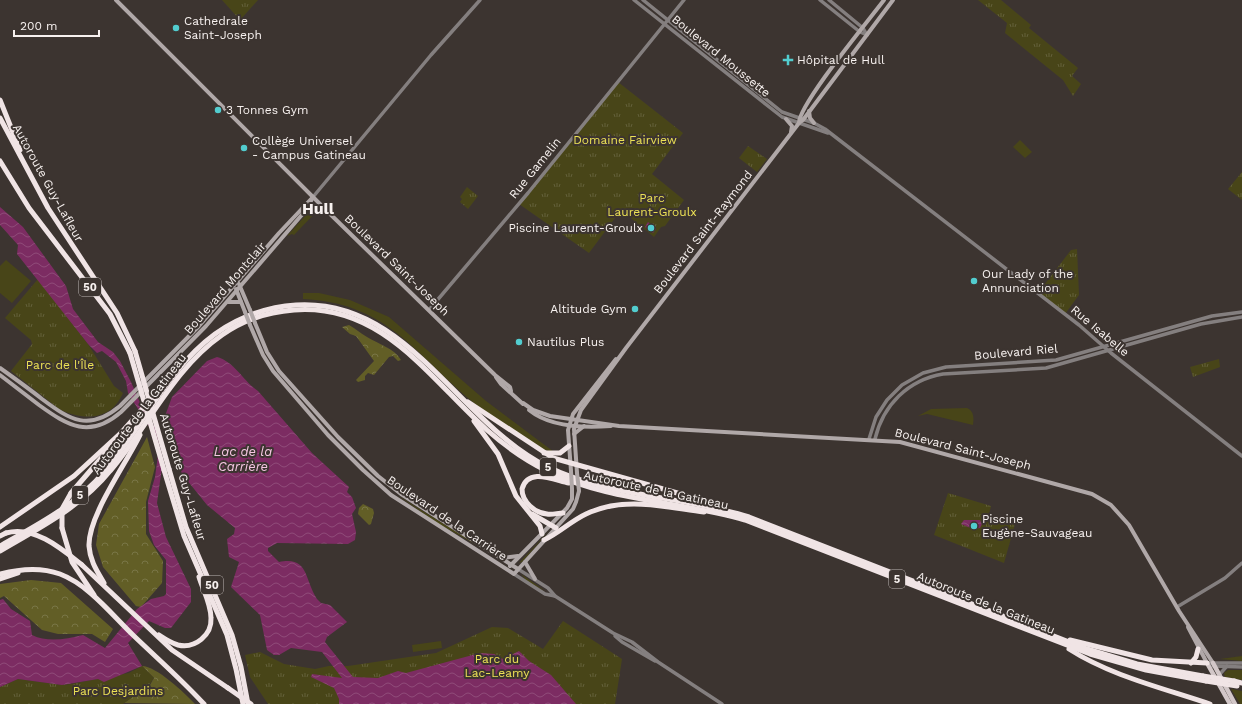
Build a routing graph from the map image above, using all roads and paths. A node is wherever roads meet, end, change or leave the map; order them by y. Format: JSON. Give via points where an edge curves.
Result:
{"nodes":[{"id":1,"x":116,"y":0,"type":"edge"},
{"id":2,"x":480,"y":0,"type":"edge"},
{"id":3,"x":634,"y":0,"type":"edge"},
{"id":4,"x":643,"y":0,"type":"edge"},
{"id":5,"x":684,"y":0,"type":"edge"},
{"id":6,"x":820,"y":0,"type":"edge"},
{"id":7,"x":829,"y":0,"type":"edge"},
{"id":8,"x":884,"y":0,"type":"edge"},
{"id":9,"x":893,"y":0,"type":"edge"},
{"id":10,"x":668,"y":20,"type":"junction"},
{"id":11,"x":664,"y":24,"type":"junction"},
{"id":12,"x":863,"y":28,"type":"junction"},
{"id":13,"x":860,"y":32,"type":"junction"},
{"id":14,"x":867,"y":34,"type":"junction"},
{"id":15,"x":0,"y":100,"type":"edge"},
{"id":16,"x":809,"y":110,"type":"junction"},
{"id":17,"x":0,"y":118,"type":"edge"},
{"id":18,"x":786,"y":120,"type":"junction"},
{"id":19,"x":800,"y":120,"type":"junction"},
{"id":20,"x":814,"y":123,"type":"junction"},
{"id":21,"x":791,"y":134,"type":"junction"},
{"id":22,"x":830,"y":134,"type":"junction"},
{"id":23,"x":0,"y":161,"type":"edge"},
{"id":24,"x":32,"y":179,"type":"junction"},
{"id":25,"x":313,"y":197,"type":"junction"},
{"id":26,"x":306,"y":210,"type":"junction"},
{"id":27,"x":326,"y":210,"type":"junction"},
{"id":28,"x":236,"y":283,"type":"junction"},
{"id":29,"x":240,"y":286,"type":"junction"},
{"id":30,"x":237,"y":290,"type":"junction"},
{"id":31,"x":227,"y":302,"type":"junction"},
{"id":32,"x":241,"y":302,"type":"junction"},
{"id":33,"x":429,"y":310,"type":"junction"},
{"id":34,"x":1242,"y":312,"type":"edge"},
{"id":35,"x":1212,"y":316,"type":"junction"},
{"id":36,"x":1242,"y":317,"type":"edge"},
{"id":37,"x":1214,"y":321,"type":"junction"},
{"id":38,"x":1104,"y":347,"type":"junction"},
{"id":39,"x":1108,"y":351,"type":"junction"},
{"id":40,"x":133,"y":352,"type":"junction"},
{"id":41,"x":622,"y":353,"type":"junction"},
{"id":42,"x":0,"y":368,"type":"edge"},
{"id":43,"x":0,"y":375,"type":"edge"},
{"id":44,"x":173,"y":377,"type":"junction"},
{"id":45,"x":460,"y":397,"type":"junction"},
{"id":46,"x":523,"y":403,"type":"junction"},
{"id":47,"x":462,"y":406,"type":"junction"},
{"id":48,"x":575,"y":410,"type":"junction"},
{"id":49,"x":151,"y":411,"type":"junction"},
{"id":50,"x":581,"y":411,"type":"junction"},
{"id":51,"x":564,"y":418,"type":"junction"},
{"id":52,"x":574,"y":419,"type":"junction"},
{"id":53,"x":585,"y":421,"type":"junction"},
{"id":54,"x":144,"y":423,"type":"junction"},
{"id":55,"x":560,"y":423,"type":"junction"},
{"id":56,"x":569,"y":424,"type":"junction"},
{"id":57,"x":574,"y":425,"type":"junction"},
{"id":58,"x":584,"y":426,"type":"junction"},
{"id":59,"x":619,"y":426,"type":"junction"},
{"id":60,"x":123,"y":431,"type":"junction"},
{"id":61,"x":568,"y":433,"type":"junction"},
{"id":62,"x":574,"y":434,"type":"junction"},
{"id":63,"x":869,"y":439,"type":"junction"},
{"id":64,"x":875,"y":439,"type":"junction"},
{"id":65,"x":569,"y":446,"type":"junction"},
{"id":66,"x":543,"y":453,"type":"junction"},
{"id":67,"x":1242,"y":456,"type":"edge"},
{"id":68,"x":570,"y":463,"type":"junction"},
{"id":69,"x":577,"y":465,"type":"junction"},
{"id":70,"x":166,"y":469,"type":"junction"},
{"id":71,"x":581,"y":484,"type":"junction"},
{"id":72,"x":715,"y":507,"type":"junction"},
{"id":73,"x":528,"y":511,"type":"junction"},
{"id":74,"x":563,"y":513,"type":"junction"},
{"id":75,"x":729,"y":515,"type":"junction"},
{"id":76,"x":0,"y":526,"type":"edge"},
{"id":77,"x":553,"y":526,"type":"junction"},
{"id":78,"x":542,"y":534,"type":"junction"},
{"id":79,"x":0,"y":536,"type":"edge"},
{"id":80,"x":544,"y":540,"type":"junction"},
{"id":81,"x":0,"y":546,"type":"edge"},
{"id":82,"x":0,"y":551,"type":"edge"},
{"id":83,"x":190,"y":551,"type":"junction"},
{"id":84,"x":518,"y":556,"type":"junction"},
{"id":85,"x":503,"y":558,"type":"junction"},
{"id":86,"x":525,"y":562,"type":"junction"},
{"id":87,"x":1242,"y":563,"type":"edge"},
{"id":88,"x":512,"y":564,"type":"junction"},
{"id":89,"x":518,"y":568,"type":"junction"},
{"id":90,"x":31,"y":569,"type":"junction"},
{"id":91,"x":507,"y":570,"type":"junction"},
{"id":92,"x":0,"y":574,"type":"edge"},
{"id":93,"x":514,"y":574,"type":"junction"},
{"id":94,"x":0,"y":579,"type":"edge"},
{"id":95,"x":535,"y":579,"type":"junction"},
{"id":96,"x":109,"y":591,"type":"junction"},
{"id":97,"x":555,"y":596,"type":"junction"},
{"id":98,"x":98,"y":602,"type":"junction"},
{"id":99,"x":1177,"y":607,"type":"junction"},
{"id":100,"x":1185,"y":621,"type":"junction"},
{"id":101,"x":151,"y":631,"type":"junction"},
{"id":102,"x":613,"y":633,"type":"junction"},
{"id":103,"x":1045,"y":633,"type":"junction"},
{"id":104,"x":1060,"y":643,"type":"junction"},
{"id":105,"x":636,"y":645,"type":"junction"},
{"id":106,"x":1198,"y":648,"type":"junction"},
{"id":107,"x":634,"y":650,"type":"junction"},
{"id":108,"x":658,"y":662,"type":"junction"},
{"id":109,"x":1191,"y":663,"type":"junction"},
{"id":110,"x":1207,"y":663,"type":"junction"},
{"id":111,"x":1242,"y":663,"type":"edge"},
{"id":112,"x":1214,"y":665,"type":"junction"},
{"id":113,"x":1227,"y":666,"type":"junction"},
{"id":114,"x":1242,"y":668,"type":"edge"},
{"id":115,"x":1219,"y":675,"type":"junction"},
{"id":116,"x":1204,"y":679,"type":"junction"},
{"id":117,"x":1242,"y":683,"type":"edge"},
{"id":118,"x":1237,"y":685,"type":"edge"},
{"id":119,"x":204,"y":704,"type":"edge"},
{"id":120,"x":243,"y":704,"type":"edge"},
{"id":121,"x":248,"y":704,"type":"edge"},
{"id":122,"x":251,"y":704,"type":"edge"},
{"id":123,"x":722,"y":704,"type":"edge"},
{"id":124,"x":1210,"y":704,"type":"edge"},
{"id":125,"x":1230,"y":704,"type":"edge"},
{"id":126,"x":1235,"y":704,"type":"edge"}],
"edges":[{"from":1,"to":25,"type":"main road","name":"Boulevard Saint-Joseph"},
{"from":2,"to":25,"type":"street","name":"Boulevard Montclair"},
{"from":3,"to":11,"type":"street","name":"Boulevard Moussette"},
{"from":4,"to":10,"type":"street","name":"Boulevard Moussette"},
{"from":5,"to":10,"type":"street","name":"Rue Gamelin"},
{"from":6,"to":13,"type":"street"},
{"from":7,"to":12,"type":"street"},
{"from":8,"to":12,"type":"main road","name":"Boulevard Saint-Raymond"},
{"from":9,"to":14,"type":"main road","name":"Boulevard Saint-Raymond"},
{"from":10,"to":11,"type":"street","name":"Rue Gamelin"},
{"from":10,"to":19,"type":"street","name":"Boulevard Moussette","via":[[782,112]]},
{"from":11,"to":18,"type":"street","name":"Boulevard Moussette"},
{"from":11,"to":33,"type":"street","name":"Rue Gamelin","via":[[528,193]]},
{"from":12,"to":13,"type":"main road","name":"Boulevard Saint-Raymond"},
{"from":12,"to":14,"type":"street"},
{"from":13,"to":14,"type":"street"},
{"from":13,"to":19,"type":"main road","name":"Boulevard Saint-Raymond","via":[[820,84]]},
{"from":14,"to":16,"type":"main road","name":"Boulevard Saint-Raymond"},
{"from":15,"to":24,"type":"highway"},
{"from":16,"to":19,"type":"main road","name":"Boulevard Saint-Raymond"},
{"from":16,"to":20,"type":"main road"},
{"from":17,"to":24,"type":"highway","name":"Autoroute Guy-Lafleur","number":"50"},
{"from":18,"to":19,"type":"street","name":"Boulevard Moussette"},
{"from":18,"to":21,"type":"main road","via":[[792,126]]},
{"from":19,"to":20,"type":"street","name":"Rue Isabelle"},
{"from":19,"to":21,"type":"main road","name":"Boulevard Saint-Raymond"},
{"from":19,"to":22,"type":"street","name":"Rue Isabelle"},
{"from":20,"to":22,"type":"street","name":"Rue Isabelle"},
{"from":21,"to":41,"type":"main road","name":"Boulevard Saint-Raymond"},
{"from":22,"to":38,"type":"street","name":"Rue Isabelle","via":[[1081,326]]},
{"from":23,"to":40,"type":"highway","name":"Autoroute Guy-Lafleur","number":"50","via":[[27,205],[110,314]]},
{"from":24,"to":40,"type":"highway","name":"Autoroute Guy-Lafleur","number":"50","via":[[67,240],[119,318]]},
{"from":25,"to":26,"type":"main road","name":"Boulevard Montclair"},
{"from":25,"to":27,"type":"main road","name":"Boulevard Saint-Joseph"},
{"from":25,"to":28,"type":"main road","name":"Boulevard Montclair"},
{"from":26,"to":27,"type":"main road","via":[[315,206]]},
{"from":26,"to":29,"type":"main road","name":"Boulevard Montclair"},
{"from":27,"to":33,"type":"main road","name":"Boulevard Saint-Joseph"},
{"from":28,"to":29,"type":"main road","name":"Boulevard de la Carrière"},
{"from":28,"to":30,"type":"main road","name":"Boulevard de la Carrière"},
{"from":28,"to":42,"type":"main road","name":"Boulevard Montclair","via":[[199,326],[126,399],[102,418],[78,421],[61,413]]},
{"from":29,"to":30,"type":"main road","name":"Boulevard Montclair"},
{"from":29,"to":85,"type":"main road","name":"Boulevard de la Carrière","bridge":true,"via":[[277,369],[335,434],[380,478],[409,500]]},
{"from":30,"to":31,"type":"main road","name":"Boulevard Montclair"},
{"from":30,"to":32,"type":"main road","name":"Boulevard de la Carrière"},
{"from":31,"to":32,"type":"main road"},
{"from":31,"to":43,"type":"main road","name":"Boulevard Montclair","via":[[130,404],[104,424],[78,427],[59,419]]},
{"from":32,"to":91,"type":"main road","name":"Boulevard de la Carrière","bridge":true,"via":[[263,355],[273,371],[323,430],[391,495]]},
{"from":33,"to":46,"type":"main road","name":"Boulevard Saint-Joseph","via":[[507,390]]},
{"from":34,"to":35,"type":"street","name":"Boulevard Riel"},
{"from":35,"to":37,"type":"street"},
{"from":35,"to":38,"type":"street","name":"Boulevard Riel"},
{"from":36,"to":37,"type":"street","name":"Boulevard Riel"},
{"from":37,"to":39,"type":"street","name":"Boulevard Riel"},
{"from":38,"to":39,"type":"street","name":"Rue Isabelle"},
{"from":38,"to":63,"type":"street","name":"Boulevard Riel","via":[[1052,361],[946,367],[917,375],[897,389],[883,406],[874,422]]},
{"from":39,"to":64,"type":"street","name":"Boulevard Riel","via":[[1046,368],[943,374],[920,380],[891,405],[881,421]]},
{"from":39,"to":67,"type":"street","name":"Rue Isabelle"},
{"from":40,"to":70,"type":"highway","name":"Autoroute Guy-Lafleur","number":"50","bridge":true},
{"from":41,"to":48,"type":"main road","name":"Boulevard Saint-Raymond"},
{"from":41,"to":50,"type":"main road","name":"Boulevard Saint-Raymond"},
{"from":44,"to":45,"type":"highway","name":"Autoroute de la Gatineau","number":"5","via":[[204,343],[238,320],[277,307],[314,305],[350,312],[383,327],[413,350]]},
{"from":44,"to":49,"type":"highway","name":"Autoroute de la Gatineau","number":"5"},
{"from":44,"to":60,"type":"highway"},
{"from":45,"to":66,"type":"highway"},
{"from":45,"to":72,"type":"highway","name":"Autoroute de la Gatineau","number":"5","via":[[488,426],[512,445],[555,470],[605,486]]},
{"from":46,"to":51,"type":"main road","name":"Boulevard Saint-Joseph","via":[[544,415]]},
{"from":46,"to":55,"type":"main road","name":"Boulevard Saint-Joseph","via":[[539,417]]},
{"from":47,"to":49,"type":"highway","name":"Autoroute de la Gatineau","number":"5","via":[[404,349],[381,331],[347,316],[328,311],[302,309],[260,316],[222,334],[189,364]]},
{"from":47,"to":71,"type":"highway","name":"Autoroute de la Gatineau","number":"5","via":[[493,436],[520,456],[549,472]]},
{"from":47,"to":73,"type":"highway","via":[[498,454],[515,494]]},
{"from":48,"to":51,"type":"main road"},
{"from":48,"to":52,"type":"main road","name":"Boulevard Saint-Raymond"},
{"from":49,"to":54,"type":"highway","name":"Autoroute de la Gatineau","number":"5","bridge":true},
{"from":50,"to":52,"type":"main road","name":"Boulevard Saint-Raymond"},
{"from":50,"to":53,"type":"main road"},
{"from":51,"to":52,"type":"main road","name":"Boulevard Saint-Joseph"},
{"from":52,"to":53,"type":"main road","name":"Boulevard Saint-Joseph"},
{"from":52,"to":56,"type":"main road"},
{"from":52,"to":57,"type":"main road"},
{"from":53,"to":59,"type":"main road","name":"Boulevard Saint-Joseph"},
{"from":54,"to":81,"type":"highway","name":"Autoroute de la Gatineau","number":"5","via":[[84,492],[59,511]]},
{"from":54,"to":82,"type":"highway","name":"Autoroute de la Gatineau","number":"5","via":[[116,464],[91,492],[66,511]]},
{"from":54,"to":96,"type":"highway","via":[[134,447],[98,513],[90,537],[92,561]]},
{"from":55,"to":56,"type":"main road","name":"Boulevard Saint-Joseph"},
{"from":55,"to":61,"type":"main road"},
{"from":56,"to":57,"type":"main road","name":"Boulevard Saint-Joseph"},
{"from":56,"to":61,"type":"main road"},
{"from":57,"to":58,"type":"main road","name":"Boulevard Saint-Joseph"},
{"from":57,"to":62,"type":"main road"},
{"from":58,"to":59,"type":"main road","name":"Boulevard Saint-Joseph"},
{"from":58,"to":62,"type":"main road"},
{"from":59,"to":63,"type":"main road","name":"Boulevard Saint-Joseph"},
{"from":60,"to":76,"type":"highway","via":[[74,476]]},
{"from":60,"to":98,"type":"highway","bridge":true,"via":[[71,493],[62,509],[62,528],[72,562]]},
{"from":61,"to":65,"type":"main road"},
{"from":62,"to":69,"type":"main road"},
{"from":63,"to":64,"type":"main road","name":"Boulevard Saint-Joseph"},
{"from":64,"to":99,"type":"main road","name":"Boulevard Saint-Joseph","via":[[912,444],[1097,496],[1114,508],[1129,524]]},
{"from":65,"to":66,"type":"highway","via":[[560,453]]},
{"from":65,"to":68,"type":"main road"},
{"from":66,"to":68,"type":"highway"},
{"from":68,"to":69,"type":"highway"},
{"from":68,"to":74,"type":"main road","bridge":true,"via":[[572,489],[570,502]]},
{"from":69,"to":72,"type":"highway","via":[[688,496]]},
{"from":69,"to":77,"type":"main road","bridge":true,"via":[[579,491],[574,507]]},
{"from":70,"to":83,"type":"highway","name":"Autoroute Guy-Lafleur","number":"50","via":[[177,517]]},
{"from":70,"to":121,"type":"highway","name":"Autoroute Guy-Lafleur","number":"50","via":[[189,536],[231,632]]},
{"from":71,"to":74,"type":"highway","via":[[538,476],[531,477],[524,483],[523,497],[533,508],[546,514]]},
{"from":71,"to":75,"type":"highway","name":"Autoroute de la Gatineau","number":"5"},
{"from":72,"to":103,"type":"highway","name":"Autoroute de la Gatineau","number":"5","via":[[771,524]]},
{"from":73,"to":77,"type":"highway"},
{"from":73,"to":78,"type":"highway","via":[[540,526]]},
{"from":74,"to":77,"type":"main road"},
{"from":75,"to":80,"type":"highway","via":[[643,504],[620,505],[586,514]]},
{"from":75,"to":104,"type":"highway","name":"Autoroute de la Gatineau","number":"5"},
{"from":77,"to":78,"type":"main road"},
{"from":77,"to":80,"type":"main road"},
{"from":78,"to":84,"type":"main road"},
{"from":79,"to":96,"type":"highway","bridge":true,"via":[[19,531],[32,534],[59,548],[82,565]]},
{"from":80,"to":86,"type":"main road"},
{"from":83,"to":101,"type":"highway","via":[[210,611],[209,630],[198,642],[184,646],[172,643]]},
{"from":83,"to":120,"type":"highway","name":"Autoroute Guy-Lafleur","number":"50","via":[[227,635]]},
{"from":84,"to":85,"type":"main road"},
{"from":84,"to":88,"type":"main road"},
{"from":85,"to":88,"type":"main road","name":"Boulevard de la Carrière"},
{"from":86,"to":89,"type":"main road"},
{"from":86,"to":95,"type":"main road"},
{"from":87,"to":99,"type":"street","via":[[1224,578]]},
{"from":88,"to":89,"type":"main road","name":"Boulevard de la Carrière"},
{"from":88,"to":91,"type":"main road"},
{"from":89,"to":93,"type":"main road"},
{"from":89,"to":95,"type":"street","name":"Boulevard de la Carrière"},
{"from":90,"to":92,"type":"highway"},
{"from":90,"to":94,"type":"highway"},
{"from":90,"to":98,"type":"highway","via":[[47,570],[65,576],[80,585]]},
{"from":91,"to":93,"type":"main road","name":"Boulevard de la Carrière"},
{"from":93,"to":97,"type":"street","name":"Boulevard de la Carrière","via":[[545,594]]},
{"from":95,"to":97,"type":"street","name":"Boulevard de la Carrière"},
{"from":96,"to":101,"type":"highway"},
{"from":97,"to":102,"type":"street","name":"Boulevard de la Carrière"},
{"from":98,"to":119,"type":"highway"},
{"from":99,"to":100,"type":"main road","name":"Boulevard Saint-Joseph"},
{"from":100,"to":106,"type":"main road","name":"Boulevard Saint-Joseph"},
{"from":100,"to":112,"type":"main road","name":"Boulevard Saint-Joseph"},
{"from":101,"to":122,"type":"highway","bridge":true,"via":[[185,660]]},
{"from":102,"to":105,"type":"street","name":"Boulevard de la Carrière"},
{"from":102,"to":107,"type":"street","name":"Boulevard de la Carrière"},
{"from":103,"to":109,"type":"highway","via":[[1148,659]]},
{"from":103,"to":116,"type":"highway","name":"Autoroute de la Gatineau","number":"5","via":[[1118,658]]},
{"from":104,"to":116,"type":"highway","name":"Autoroute de la Gatineau","number":"5","via":[[1126,665]]},
{"from":104,"to":124,"type":"highway","via":[[1081,657],[1111,670]]},
{"from":105,"to":107,"type":"street"},
{"from":105,"to":108,"type":"street","name":"Boulevard de la Carrière"},
{"from":106,"to":109,"type":"highway"},
{"from":106,"to":110,"type":"main road","name":"Boulevard Saint-Joseph"},
{"from":107,"to":108,"type":"street","name":"Boulevard de la Carrière"},
{"from":108,"to":123,"type":"street","name":"Boulevard de la Carrière"},
{"from":109,"to":110,"type":"highway"},
{"from":110,"to":112,"type":"street"},
{"from":110,"to":125,"type":"main road","name":"Boulevard Saint-Joseph"},
{"from":111,"to":112,"type":"street"},
{"from":112,"to":113,"type":"street"},
{"from":112,"to":115,"type":"main road","name":"Boulevard Saint-Joseph"},
{"from":113,"to":114,"type":"street"},
{"from":113,"to":115,"type":"street"},
{"from":115,"to":126,"type":"main road","name":"Boulevard Saint-Joseph"},
{"from":116,"to":118,"type":"highway","name":"Autoroute de la Gatineau","number":"5","bridge":true},
{"from":117,"to":118,"type":"highway","name":"Autoroute de la Gatineau","number":"5"}]}
